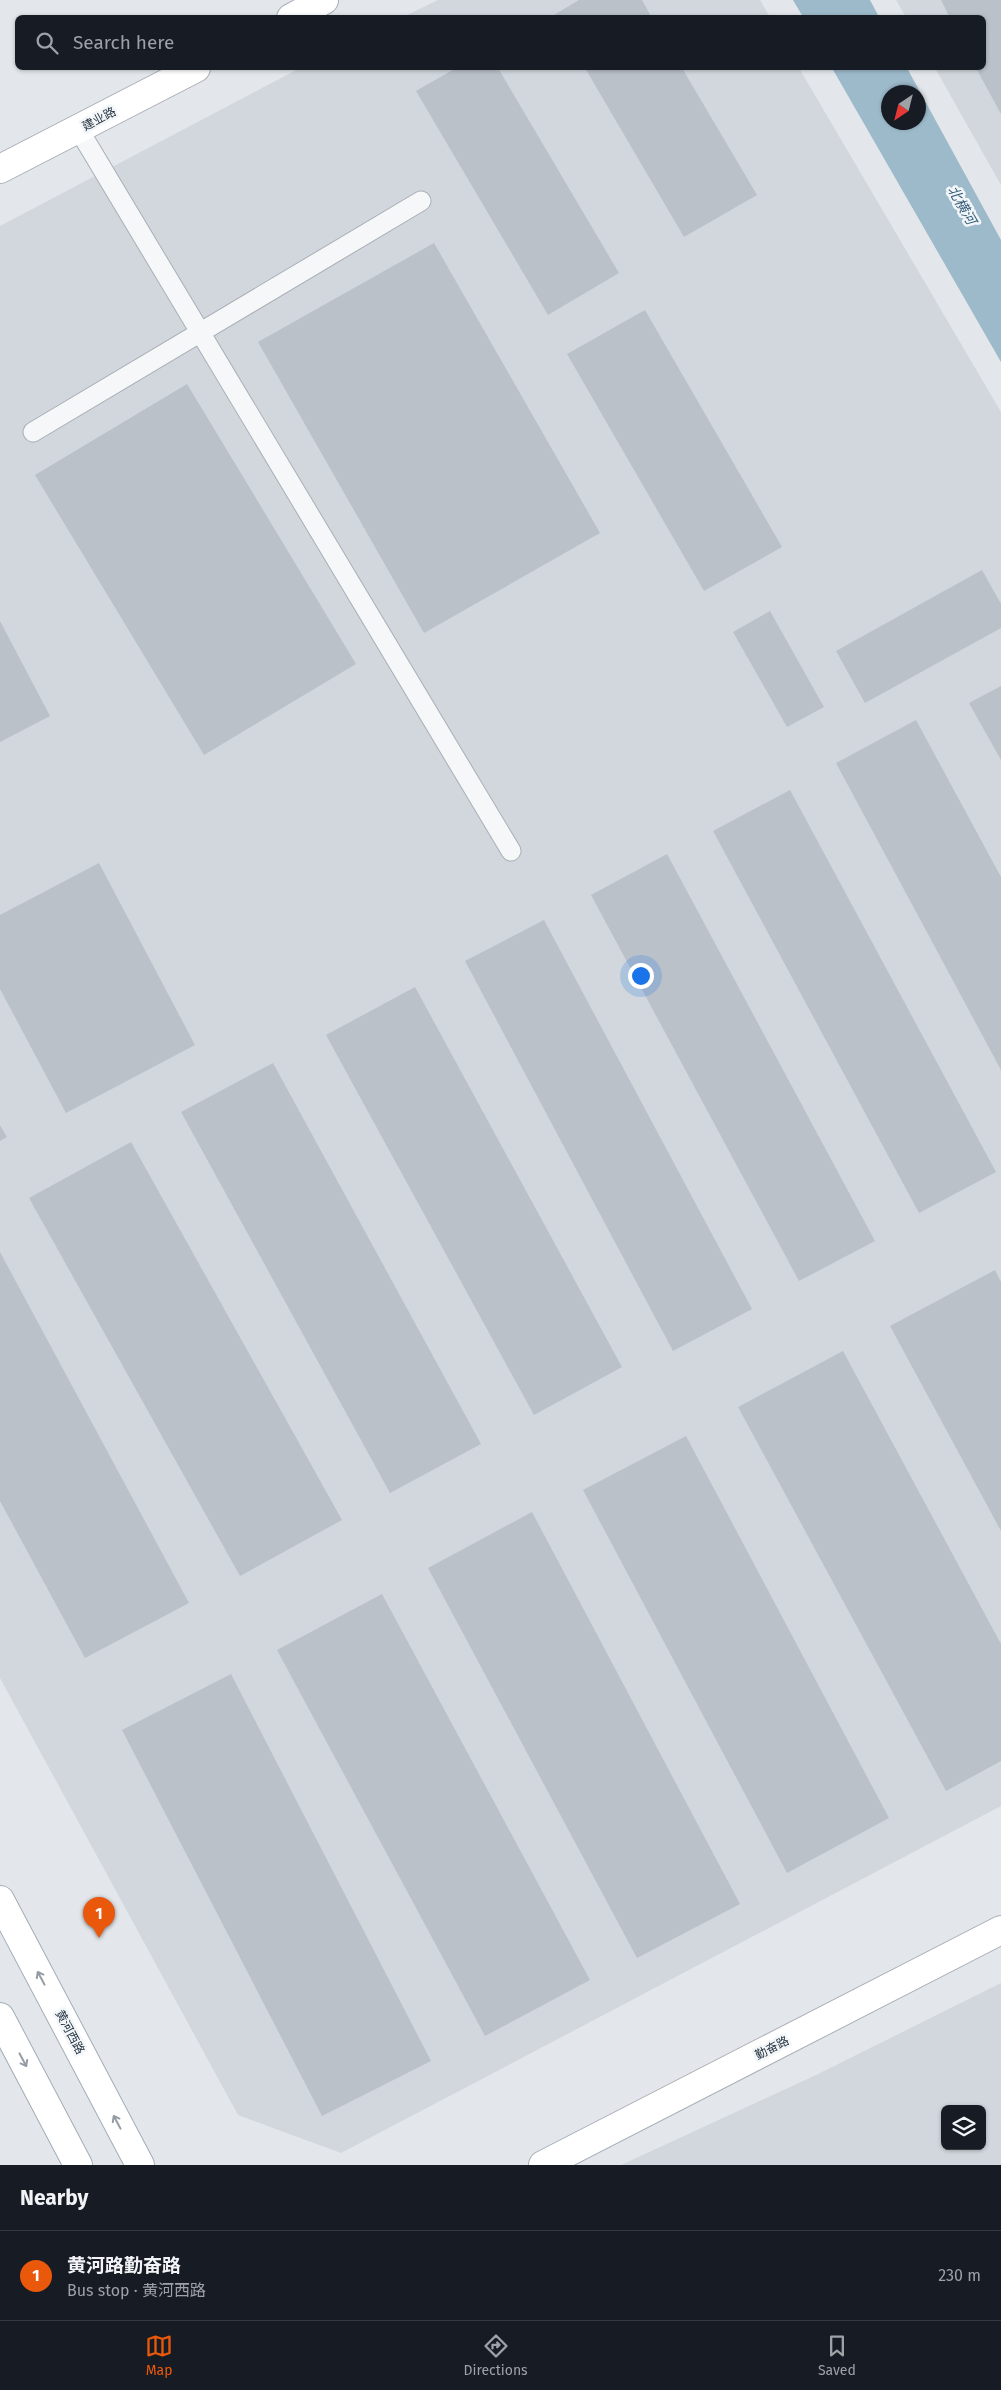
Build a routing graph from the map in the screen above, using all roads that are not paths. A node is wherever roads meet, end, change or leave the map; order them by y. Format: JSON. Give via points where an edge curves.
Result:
{"nodes":[{"id":1,"x":324,"y":0,"type":"edge"},
{"id":2,"x":296,"y":15,"type":"edge"},
{"id":3,"x":192,"y":70,"type":"edge"},
{"id":4,"x":79,"y":130,"type":"junction"},
{"id":5,"x":0,"y":169,"type":"edge"},
{"id":6,"x":421,"y":201,"type":"dead end"},
{"id":7,"x":200,"y":332,"type":"junction"},
{"id":8,"x":33,"y":432,"type":"dead end"},
{"id":9,"x":511,"y":852,"type":"dead end"},
{"id":10,"x":0,"y":1900,"type":"edge"},
{"id":11,"x":1001,"y":1930,"type":"edge"},
{"id":12,"x":0,"y":2017,"type":"edge"},
{"id":13,"x":78,"y":2165,"type":"edge"},
{"id":14,"x":140,"y":2165,"type":"edge"},
{"id":15,"x":543,"y":2165,"type":"edge"}],
"edges":[{"from":1,"to":2,"type":"street"},
{"from":3,"to":4,"type":"street","name":"建业路"},
{"from":4,"to":5,"type":"street","name":"建业路"},
{"from":4,"to":7,"type":"lane"},
{"from":6,"to":7,"type":"lane"},
{"from":7,"to":8,"type":"lane"},
{"from":7,"to":9,"type":"lane"},
{"from":14,"to":10,"type":"street","name":"黄河西路","one_way":true},
{"from":11,"to":15,"type":"street","name":"勤奋路"},
{"from":12,"to":13,"type":"street","one_way":true}]}
